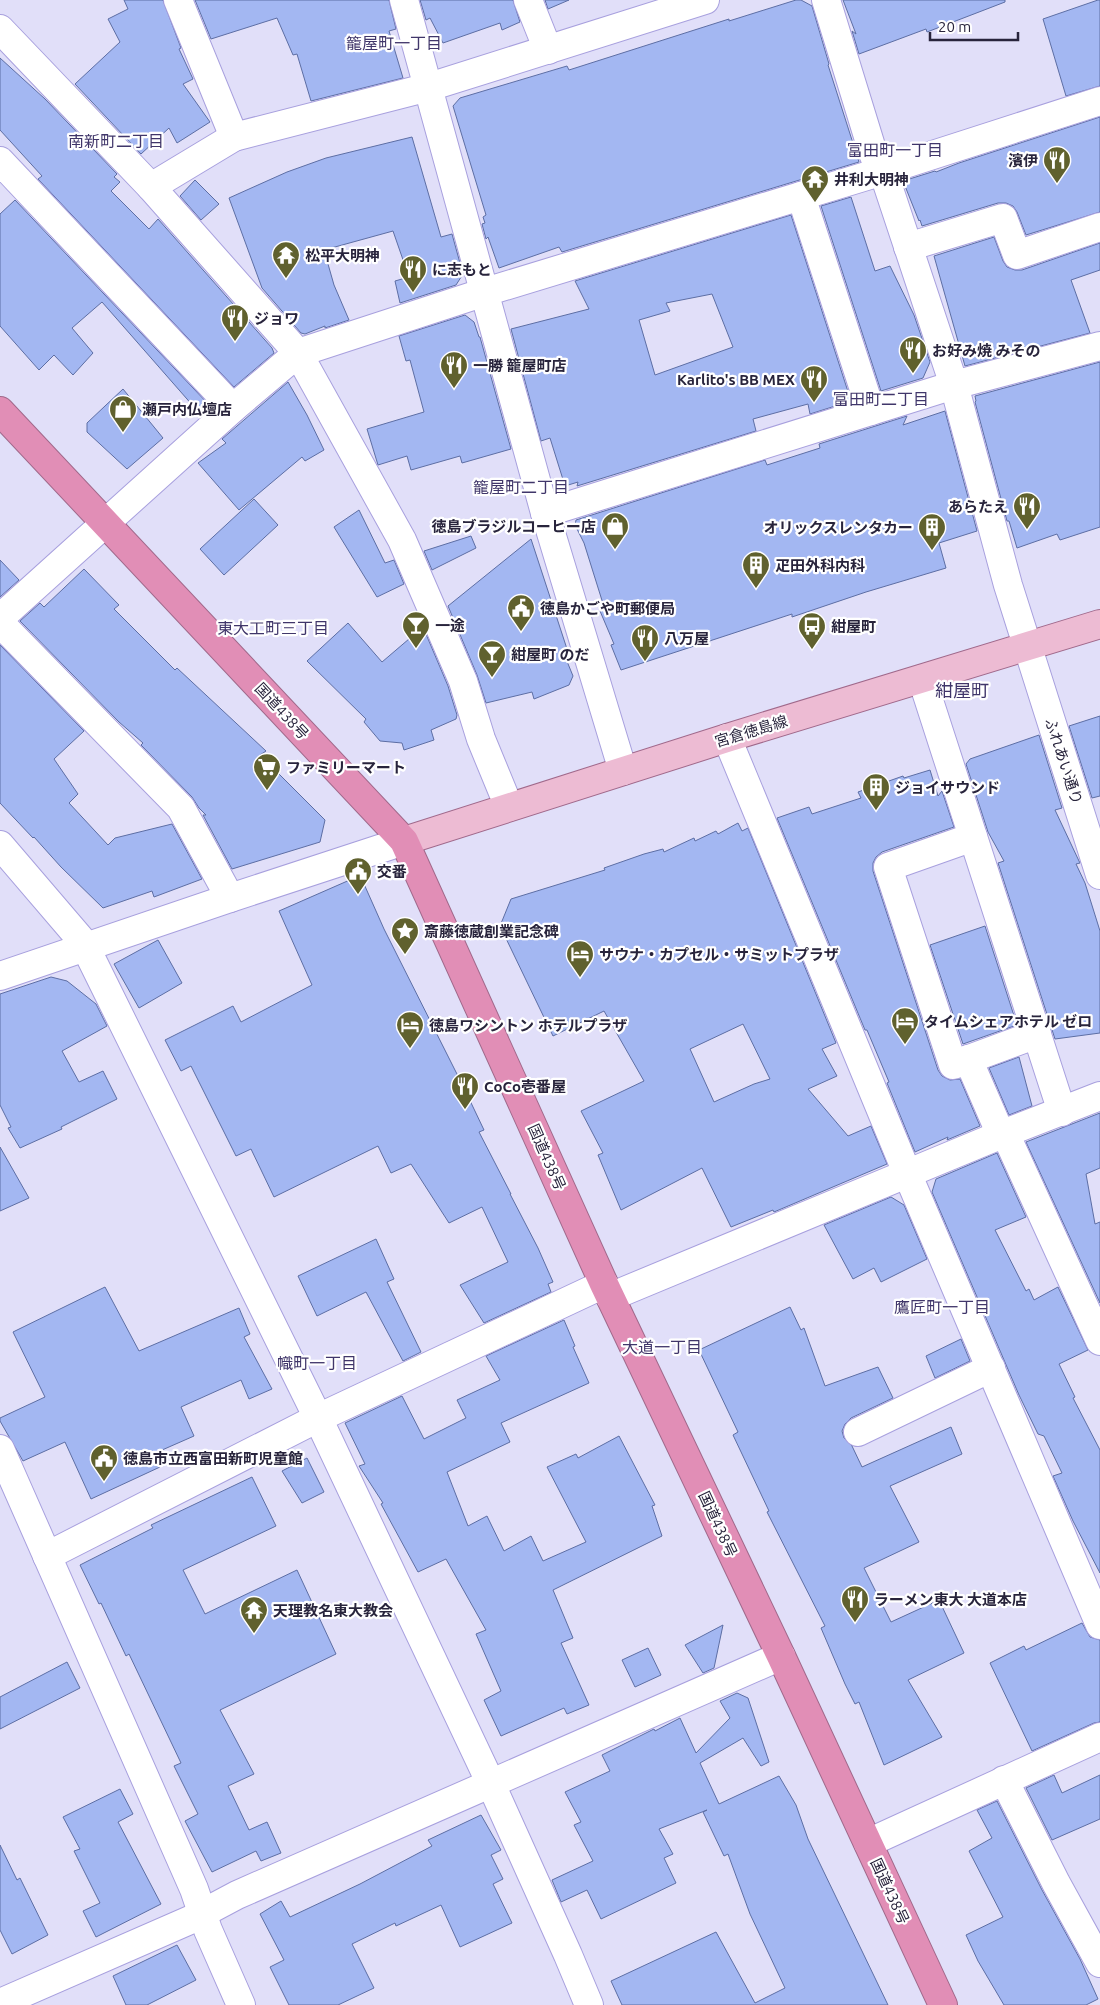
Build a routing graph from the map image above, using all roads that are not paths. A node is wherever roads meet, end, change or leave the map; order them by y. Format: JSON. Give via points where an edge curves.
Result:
{"nodes":[{"id":1,"x":178,"y":0,"type":"edge"},
{"id":2,"x":404,"y":0,"type":"edge"},
{"id":3,"x":528,"y":0,"type":"edge"},
{"id":4,"x":705,"y":0,"type":"edge"},
{"id":5,"x":826,"y":0,"type":"edge"},
{"id":6,"x":651,"y":8,"type":"edge"},
{"id":7,"x":0,"y":29,"type":"edge"},
{"id":8,"x":548,"y":50,"type":"junction"},
{"id":9,"x":429,"y":88,"type":"junction"},
{"id":10,"x":1100,"y":101,"type":"edge"},
{"id":11,"x":234,"y":137,"type":"junction"},
{"id":12,"x":0,"y":161,"type":"edge"},
{"id":13,"x":883,"y":171,"type":"junction"},
{"id":14,"x":151,"y":188,"type":"junction"},
{"id":15,"x":801,"y":196,"type":"junction"},
{"id":16,"x":1100,"y":227,"type":"edge"},
{"id":17,"x":908,"y":247,"type":"junction"},
{"id":18,"x":485,"y":292,"type":"junction"},
{"id":19,"x":1100,"y":346,"type":"edge"},
{"id":20,"x":298,"y":353,"type":"junction"},
{"id":21,"x":954,"y":385,"type":"junction"},
{"id":22,"x":233,"y":408,"type":"junction"},
{"id":23,"x":871,"y":411,"type":"junction"},
{"id":24,"x":0,"y":412,"type":"edge"},
{"id":25,"x":545,"y":513,"type":"junction"},
{"id":26,"x":106,"y":523,"type":"junction"},
{"id":27,"x":0,"y":618,"type":"edge"},
{"id":28,"x":0,"y":623,"type":"edge"},
{"id":29,"x":1100,"y":624,"type":"edge"},
{"id":30,"x":1028,"y":647,"type":"junction"},
{"id":31,"x":922,"y":679,"type":"junction"},
{"id":32,"x":726,"y":738,"type":"junction"},
{"id":33,"x":623,"y":771,"type":"junction"},
{"id":34,"x":509,"y":808,"type":"junction"},
{"id":35,"x":973,"y":837,"type":"junction"},
{"id":36,"x":404,"y":841,"type":"junction"},
{"id":37,"x":0,"y":846,"type":"edge"},
{"id":38,"x":1100,"y":876,"type":"edge"},
{"id":39,"x":230,"y":898,"type":"junction"},
{"id":40,"x":85,"y":946,"type":"junction"},
{"id":41,"x":0,"y":976,"type":"edge"},
{"id":42,"x":1037,"y":1034,"type":"junction"},
{"id":43,"x":968,"y":1059,"type":"junction"},
{"id":44,"x":1100,"y":1096,"type":"edge"},
{"id":45,"x":1062,"y":1112,"type":"junction"},
{"id":46,"x":1003,"y":1134,"type":"junction"},
{"id":47,"x":907,"y":1173,"type":"junction"},
{"id":48,"x":607,"y":1290,"type":"junction"},
{"id":49,"x":1100,"y":1341,"type":"edge"},
{"id":50,"x":991,"y":1368,"type":"junction"},
{"id":51,"x":318,"y":1418,"type":"junction"},
{"id":52,"x":858,"y":1432,"type":"dead end"},
{"id":53,"x":0,"y":1449,"type":"edge"},
{"id":54,"x":47,"y":1556,"type":"junction"},
{"id":55,"x":1100,"y":1625,"type":"edge"},
{"id":56,"x":781,"y":1656,"type":"junction"},
{"id":57,"x":1100,"y":1737,"type":"edge"},
{"id":58,"x":1004,"y":1780,"type":"junction"},
{"id":59,"x":491,"y":1784,"type":"junction"},
{"id":60,"x":868,"y":1843,"type":"junction"},
{"id":61,"x":202,"y":1913,"type":"junction"},
{"id":62,"x":1100,"y":1964,"type":"edge"},
{"id":63,"x":0,"y":2003,"type":"edge"},
{"id":64,"x":241,"y":2005,"type":"edge"},
{"id":65,"x":589,"y":2005,"type":"edge"},
{"id":66,"x":943,"y":2005,"type":"edge"}],
"edges":[{"from":1,"to":11,"type":"street"},
{"from":2,"to":9,"type":"street"},
{"from":3,"to":8,"type":"street"},
{"from":4,"to":6,"type":"street"},
{"from":5,"to":13,"type":"street","name":"ふれあい通り","via":[[874,156]]},
{"from":6,"to":8,"type":"street"},
{"from":7,"to":14,"type":"street"},
{"from":8,"to":9,"type":"street"},
{"from":9,"to":11,"type":"street"},
{"from":9,"to":18,"type":"street"},
{"from":10,"to":13,"type":"street"},
{"from":11,"to":14,"type":"street"},
{"from":12,"to":22,"type":"street"},
{"from":13,"to":15,"type":"street"},
{"from":13,"to":17,"type":"street","name":"ふれあい通り"},
{"from":14,"to":20,"type":"street"},
{"from":15,"to":18,"type":"street"},
{"from":15,"to":23,"type":"street"},
{"from":16,"to":17,"type":"street","via":[[1017,255],[1003,218]]},
{"from":17,"to":21,"type":"street","name":"ふれあい通り"},
{"from":18,"to":20,"type":"street"},
{"from":18,"to":25,"type":"street"},
{"from":19,"to":21,"type":"street"},
{"from":20,"to":22,"type":"street"},
{"from":20,"to":34,"type":"street","via":[[402,540],[463,681],[481,739]]},
{"from":21,"to":23,"type":"street"},
{"from":21,"to":30,"type":"street","name":"ふれあい通り"},
{"from":22,"to":26,"type":"street"},
{"from":23,"to":25,"type":"street"},
{"from":24,"to":26,"type":"highway","name":"国道438号"},
{"from":25,"to":33,"type":"street"},
{"from":26,"to":27,"type":"street"},
{"from":26,"to":36,"type":"highway","name":"国道438号"},
{"from":28,"to":39,"type":"street","via":[[181,808]]},
{"from":29,"to":30,"type":"main road","name":"宮倉徳島線"},
{"from":30,"to":31,"type":"main road","name":"宮倉徳島線"},
{"from":30,"to":38,"type":"street","name":"ふれあい通り"},
{"from":31,"to":32,"type":"main road","name":"宮倉徳島線"},
{"from":31,"to":35,"type":"street"},
{"from":32,"to":33,"type":"main road","name":"宮倉徳島線"},
{"from":32,"to":47,"type":"street"},
{"from":33,"to":34,"type":"main road","name":"宮倉徳島線"},
{"from":34,"to":36,"type":"main road","name":"宮倉徳島線"},
{"from":35,"to":42,"type":"street"},
{"from":35,"to":43,"type":"street","via":[[888,867],[954,1065]]},
{"from":36,"to":39,"type":"street"},
{"from":36,"to":48,"type":"highway","name":"国道438号"},
{"from":37,"to":40,"type":"street"},
{"from":39,"to":40,"type":"street"},
{"from":40,"to":41,"type":"street"},
{"from":40,"to":51,"type":"street"},
{"from":42,"to":43,"type":"street"},
{"from":42,"to":45,"type":"street"},
{"from":43,"to":46,"type":"street"},
{"from":44,"to":45,"type":"street"},
{"from":45,"to":46,"type":"street"},
{"from":46,"to":47,"type":"street"},
{"from":46,"to":49,"type":"street"},
{"from":47,"to":48,"type":"street"},
{"from":47,"to":50,"type":"street"},
{"from":48,"to":51,"type":"street"},
{"from":48,"to":56,"type":"highway","name":"国道438号"},
{"from":50,"to":52,"type":"street"},
{"from":50,"to":55,"type":"street"},
{"from":51,"to":54,"type":"street"},
{"from":51,"to":59,"type":"street"},
{"from":53,"to":54,"type":"street"},
{"from":54,"to":61,"type":"street"},
{"from":56,"to":59,"type":"street"},
{"from":56,"to":60,"type":"highway","name":"国道438号"},
{"from":57,"to":58,"type":"street"},
{"from":58,"to":60,"type":"street"},
{"from":58,"to":62,"type":"street"},
{"from":59,"to":61,"type":"street"},
{"from":59,"to":65,"type":"street"},
{"from":60,"to":66,"type":"highway","name":"国道438号"},
{"from":61,"to":63,"type":"street"},
{"from":61,"to":64,"type":"street"}]}
